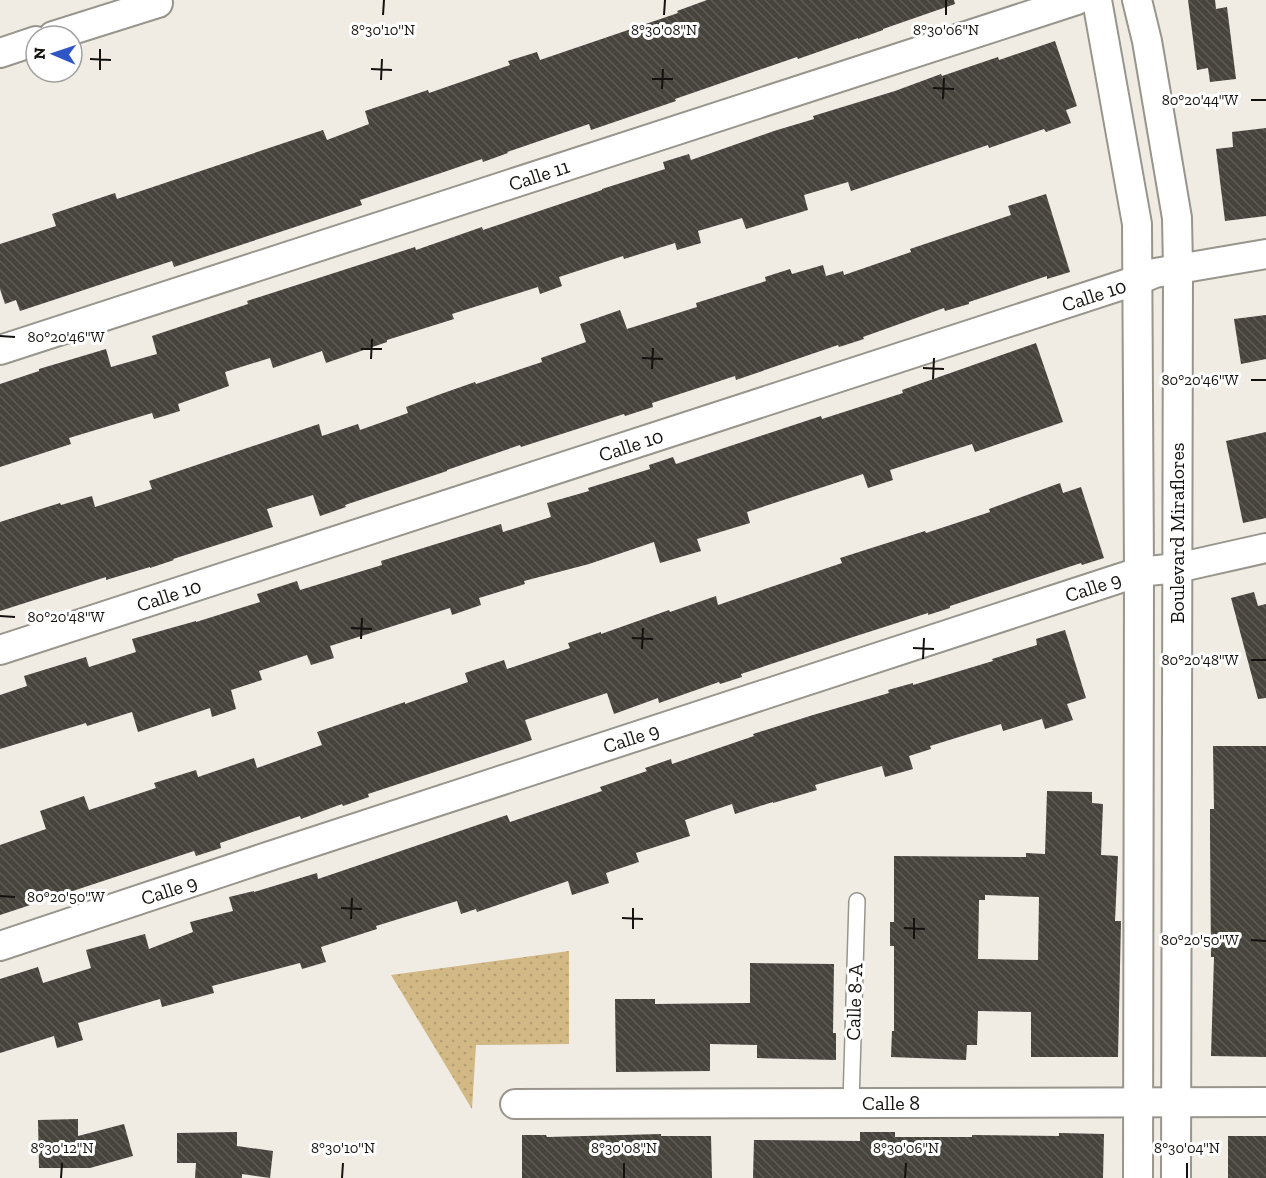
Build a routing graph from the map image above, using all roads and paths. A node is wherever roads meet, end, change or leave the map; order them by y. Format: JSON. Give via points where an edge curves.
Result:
{"nodes":[{"id":1,"x":1077,"y":0,"type":"edge"},
{"id":2,"x":1097,"y":0,"type":"edge"},
{"id":3,"x":1137,"y":0,"type":"edge"},
{"id":4,"x":162,"y":2,"type":"edge"},
{"id":5,"x":84,"y":26,"type":"edge"},
{"id":6,"x":24,"y":45,"type":"edge"},
{"id":7,"x":0,"y":53,"type":"edge"},
{"id":8,"x":1266,"y":254,"type":"edge"},
{"id":9,"x":1178,"y":268,"type":"junction"},
{"id":10,"x":1138,"y":280,"type":"junction"},
{"id":11,"x":0,"y":350,"type":"edge"},
{"id":12,"x":1266,"y":548,"type":"edge"},
{"id":13,"x":1177,"y":568,"type":"junction"},
{"id":14,"x":1138,"y":572,"type":"junction"},
{"id":15,"x":0,"y":650,"type":"edge"},
{"id":16,"x":857,"y":901,"type":"dead end"},
{"id":17,"x":0,"y":946,"type":"edge"},
{"id":18,"x":1138,"y":1102,"type":"junction"},
{"id":19,"x":1176,"y":1102,"type":"junction"},
{"id":20,"x":1266,"y":1102,"type":"edge"},
{"id":21,"x":515,"y":1104,"type":"dead end"},
{"id":22,"x":850,"y":1104,"type":"junction"},
{"id":23,"x":1138,"y":1178,"type":"edge"},
{"id":24,"x":1176,"y":1178,"type":"edge"}],
"edges":[{"from":1,"to":11,"type":"street","name":"Calle 11"},
{"from":2,"to":10,"type":"street","name":"Boulevard Miraflores","via":[[1137,224]]},
{"from":3,"to":9,"type":"street","name":"Boulevard Miraflores","via":[[1148,41],[1177,218]]},
{"from":4,"to":5,"type":"street"},
{"from":6,"to":7,"type":"street"},
{"from":8,"to":9,"type":"street","name":"Calle 10"},
{"from":9,"to":10,"type":"street","name":"Calle 10"},
{"from":9,"to":13,"type":"street","name":"Boulevard Miraflores"},
{"from":10,"to":14,"type":"street","name":"Boulevard Miraflores"},
{"from":10,"to":15,"type":"street","name":"Calle 10"},
{"from":12,"to":13,"type":"street","name":"Calle 9"},
{"from":13,"to":14,"type":"street","name":"Calle 9"},
{"from":13,"to":19,"type":"street","name":"Boulevard Miraflores"},
{"from":14,"to":17,"type":"street","name":"Calle 9"},
{"from":14,"to":18,"type":"street","name":"Boulevard Miraflores"},
{"from":16,"to":22,"type":"lane","name":"Calle 8-A"},
{"from":18,"to":19,"type":"street","name":"Calle 8"},
{"from":18,"to":22,"type":"street","name":"Calle 8"},
{"from":18,"to":23,"type":"street","name":"Boulevard Miraflores"},
{"from":19,"to":20,"type":"street","name":"Calle 8"},
{"from":19,"to":24,"type":"street","name":"Boulevard Miraflores"},
{"from":21,"to":22,"type":"street","name":"Calle 8"}]}
